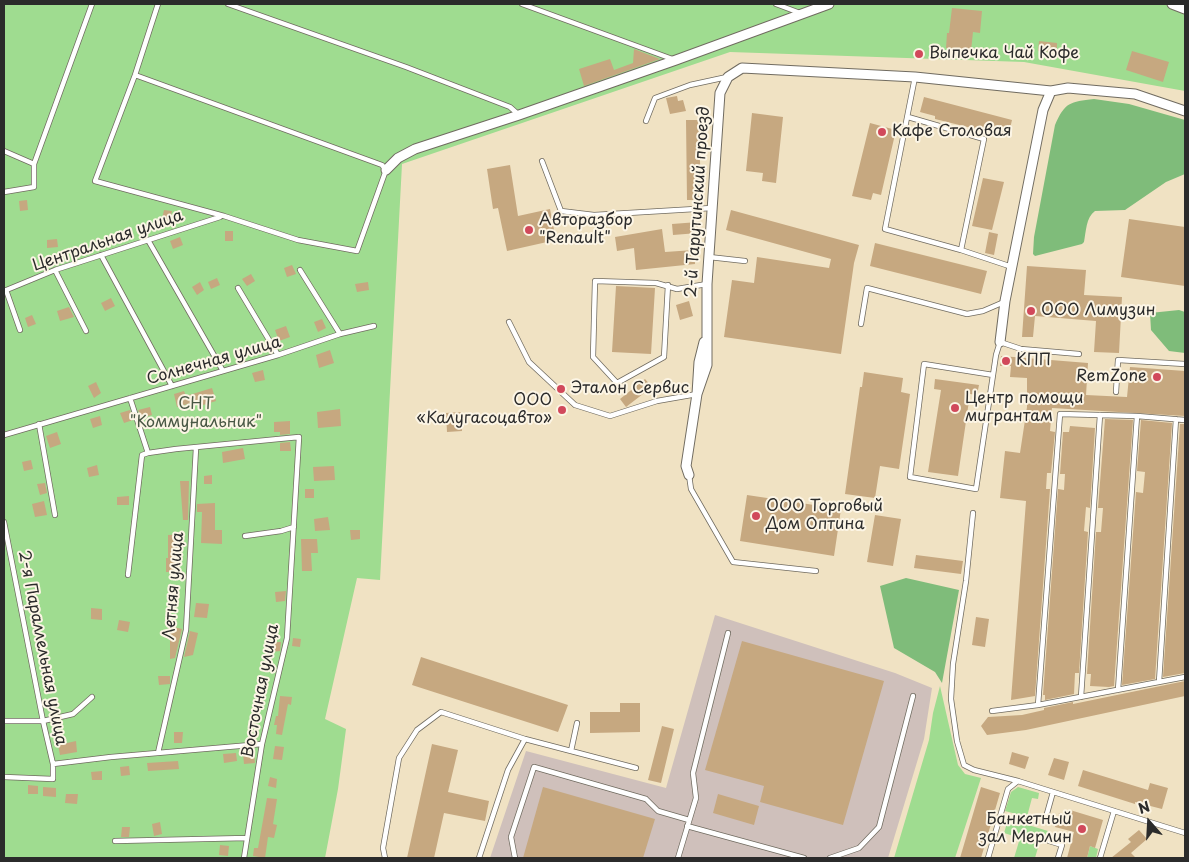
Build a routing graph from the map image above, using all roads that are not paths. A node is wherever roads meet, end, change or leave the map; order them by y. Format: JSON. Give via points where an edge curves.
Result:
{"nodes":[{"id":1,"x":92,"y":4,"type":"edge"},
{"id":2,"x":158,"y":4,"type":"edge"},
{"id":3,"x":228,"y":4,"type":"edge"},
{"id":4,"x":522,"y":4,"type":"edge"},
{"id":5,"x":776,"y":4,"type":"edge"},
{"id":6,"x":828,"y":4,"type":"edge"},
{"id":7,"x":1172,"y":4,"type":"edge"},
{"id":8,"x":1185,"y":9,"type":"edge"},
{"id":9,"x":801,"y":14,"type":"junction"},
{"id":10,"x":676,"y":60,"type":"junction"},
{"id":11,"x":135,"y":75,"type":"junction"},
{"id":12,"x":728,"y":77,"type":"junction"},
{"id":13,"x":916,"y":77,"type":"junction"},
{"id":14,"x":1051,"y":91,"type":"junction"},
{"id":15,"x":1185,"y":111,"type":"edge"},
{"id":16,"x":519,"y":116,"type":"junction"},
{"id":17,"x":908,"y":117,"type":"junction"},
{"id":18,"x":646,"y":121,"type":"dead end"},
{"id":19,"x":4,"y":151,"type":"edge"},
{"id":20,"x":542,"y":161,"type":"dead end"},
{"id":21,"x":34,"y":164,"type":"junction"},
{"id":22,"x":386,"y":170,"type":"junction"},
{"id":23,"x":4,"y":192,"type":"edge"},
{"id":24,"x":712,"y":208,"type":"junction"},
{"id":25,"x":220,"y":217,"type":"dead end"},
{"id":26,"x":148,"y":240,"type":"junction"},
{"id":27,"x":961,"y":250,"type":"junction"},
{"id":28,"x":101,"y":255,"type":"junction"},
{"id":29,"x":709,"y":257,"type":"junction"},
{"id":30,"x":745,"y":261,"type":"dead end"},
{"id":31,"x":1012,"y":267,"type":"junction"},
{"id":32,"x":55,"y":270,"type":"junction"},
{"id":33,"x":300,"y":270,"type":"dead end"},
{"id":34,"x":707,"y":284,"type":"junction"},
{"id":35,"x":668,"y":285,"type":"junction"},
{"id":36,"x":238,"y":288,"type":"dead end"},
{"id":37,"x":5,"y":290,"type":"edge"},
{"id":38,"x":1005,"y":302,"type":"junction"},
{"id":39,"x":509,"y":322,"type":"dead end"},
{"id":40,"x":861,"y":324,"type":"dead end"},
{"id":41,"x":374,"y":326,"type":"dead end"},
{"id":42,"x":20,"y":330,"type":"dead end"},
{"id":43,"x":86,"y":331,"type":"dead end"},
{"id":44,"x":340,"y":334,"type":"junction"},
{"id":45,"x":1000,"y":342,"type":"junction"},
{"id":46,"x":1079,"y":354,"type":"dead end"},
{"id":47,"x":278,"y":356,"type":"junction"},
{"id":48,"x":1185,"y":364,"type":"edge"},
{"id":49,"x":223,"y":371,"type":"junction"},
{"id":50,"x":992,"y":375,"type":"junction"},
{"id":51,"x":172,"y":386,"type":"junction"},
{"id":52,"x":1116,"y":392,"type":"dead end"},
{"id":53,"x":697,"y":394,"type":"junction"},
{"id":54,"x":130,"y":398,"type":"junction"},
{"id":55,"x":1100,"y":415,"type":"junction"},
{"id":56,"x":1137,"y":416,"type":"junction"},
{"id":57,"x":1176,"y":419,"type":"junction"},
{"id":58,"x":1185,"y":420,"type":"edge"},
{"id":59,"x":39,"y":424,"type":"junction"},
{"id":60,"x":4,"y":435,"type":"edge"},
{"id":61,"x":196,"y":448,"type":"junction"},
{"id":62,"x":148,"y":453,"type":"junction"},
{"id":63,"x":689,"y":475,"type":"joint"},
{"id":64,"x":973,"y":513,"type":"dead end"},
{"id":65,"x":55,"y":515,"type":"dead end"},
{"id":66,"x":4,"y":522,"type":"edge"},
{"id":67,"x":294,"y":527,"type":"junction"},
{"id":68,"x":246,"y":536,"type":"dead end"},
{"id":69,"x":816,"y":571,"type":"dead end"},
{"id":70,"x":128,"y":575,"type":"dead end"},
{"id":71,"x":728,"y":633,"type":"dead end"},
{"id":72,"x":1185,"y":677,"type":"edge"},
{"id":73,"x":1159,"y":682,"type":"junction"},
{"id":74,"x":1118,"y":690,"type":"junction"},
{"id":75,"x":913,"y":696,"type":"dead end"},
{"id":76,"x":92,"y":697,"type":"dead end"},
{"id":77,"x":1081,"y":697,"type":"junction"},
{"id":78,"x":1038,"y":705,"type":"junction"},
{"id":79,"x":992,"y":712,"type":"dead end"},
{"id":80,"x":4,"y":721,"type":"edge"},
{"id":81,"x":43,"y":721,"type":"junction"},
{"id":82,"x":577,"y":723,"type":"dead end"},
{"id":83,"x":525,"y":740,"type":"junction"},
{"id":84,"x":262,"y":744,"type":"junction"},
{"id":85,"x":571,"y":751,"type":"junction"},
{"id":86,"x":158,"y":753,"type":"junction"},
{"id":87,"x":53,"y":764,"type":"junction"},
{"id":88,"x":636,"y":768,"type":"dead end"},
{"id":89,"x":4,"y":778,"type":"edge"},
{"id":90,"x":1018,"y":781,"type":"junction"},
{"id":91,"x":1053,"y":792,"type":"junction"},
{"id":92,"x":1114,"y":811,"type":"junction"},
{"id":93,"x":1046,"y":817,"type":"dead end"},
{"id":94,"x":689,"y":820,"type":"junction"},
{"id":95,"x":687,"y":826,"type":"junction"},
{"id":96,"x":1185,"y":833,"type":"edge"},
{"id":97,"x":247,"y":838,"type":"junction"},
{"id":98,"x":115,"y":841,"type":"dead end"},
{"id":99,"x":1049,"y":841,"type":"dead end"},
{"id":100,"x":244,"y":858,"type":"edge"},
{"id":101,"x":386,"y":858,"type":"edge"},
{"id":102,"x":479,"y":858,"type":"edge"},
{"id":103,"x":515,"y":858,"type":"edge"},
{"id":104,"x":678,"y":858,"type":"edge"},
{"id":105,"x":804,"y":858,"type":"edge"},
{"id":106,"x":830,"y":858,"type":"edge"},
{"id":107,"x":988,"y":858,"type":"edge"},
{"id":108,"x":1058,"y":858,"type":"edge"},
{"id":109,"x":1100,"y":858,"type":"edge"}],
"edges":[{"from":1,"to":21,"type":"lane"},
{"from":2,"to":11,"type":"lane"},
{"from":3,"to":16,"type":"lane","via":[[493,100],[510,107]]},
{"from":4,"to":10,"type":"lane"},
{"from":5,"to":9,"type":"lane"},
{"from":6,"to":9,"type":"street"},
{"from":7,"to":8,"type":"street"},
{"from":9,"to":10,"type":"street"},
{"from":10,"to":16,"type":"street"},
{"from":11,"to":22,"type":"lane","via":[[382,165]]},
{"from":11,"to":22,"type":"lane","via":[[95,181],[298,240],[357,251]]},
{"from":12,"to":13,"type":"street","via":[[742,68]]},
{"from":12,"to":18,"type":"lane","via":[[690,85],[655,98]]},
{"from":12,"to":24,"type":"street","name":"2-й Тарутинский проезд","via":[[720,94]]},
{"from":13,"to":14,"type":"street"},
{"from":13,"to":17,"type":"lane"},
{"from":14,"to":15,"type":"street","via":[[1068,88],[1135,94]]},
{"from":14,"to":31,"type":"street","via":[[1043,110]]},
{"from":16,"to":22,"type":"street","via":[[415,150],[398,158]]},
{"from":17,"to":27,"type":"lane","via":[[984,139]]},
{"from":17,"to":27,"type":"lane","via":[[885,229]]},
{"from":19,"to":21,"type":"lane"},
{"from":20,"to":24,"type":"lane","via":[[561,212],[594,215]]},
{"from":21,"to":23,"type":"lane","via":[[34,187]]},
{"from":24,"to":29,"type":"street","name":"2-й Тарутинский проезд"},
{"from":25,"to":26,"type":"lane","name":"Центральная улица"},
{"from":26,"to":28,"type":"lane","name":"Центральная улица"},
{"from":26,"to":49,"type":"lane"},
{"from":27,"to":31,"type":"lane"},
{"from":28,"to":32,"type":"lane","name":"Центральная улица"},
{"from":28,"to":51,"type":"lane"},
{"from":29,"to":30,"type":"lane"},
{"from":29,"to":34,"type":"street","name":"2-й Тарутинский проезд"},
{"from":31,"to":38,"type":"street"},
{"from":32,"to":37,"type":"lane","name":"Центральная улица"},
{"from":32,"to":43,"type":"lane"},
{"from":33,"to":44,"type":"lane"},
{"from":34,"to":35,"type":"lane","via":[[677,289]]},
{"from":34,"to":53,"type":"street","name":"2-й Тарутинский проезд","via":[[708,365]]},
{"from":35,"to":35,"type":"lane","via":[[595,281],[594,357],[618,383],[664,357]]},
{"from":36,"to":47,"type":"lane"},
{"from":37,"to":42,"type":"lane"},
{"from":38,"to":40,"type":"lane","via":[[967,314],[867,288]]},
{"from":38,"to":45,"type":"street"},
{"from":39,"to":53,"type":"lane","via":[[529,362],[575,405],[610,416],[657,401]]},
{"from":41,"to":44,"type":"lane","name":"Солнечная улица"},
{"from":44,"to":47,"type":"lane","name":"Солнечная улица"},
{"from":45,"to":46,"type":"lane","via":[[1021,349]]},
{"from":45,"to":50,"type":"lane"},
{"from":47,"to":49,"type":"lane","name":"Солнечная улица"},
{"from":48,"to":52,"type":"lane","via":[[1118,360]]},
{"from":49,"to":51,"type":"lane","name":"Солнечная улица"},
{"from":50,"to":50,"type":"lane","via":[[976,489],[910,477],[924,364]]},
{"from":51,"to":54,"type":"lane","name":"Солнечная улица"},
{"from":53,"to":63,"type":"street","name":"2-й Тарутинский проезд","via":[[686,466]]},
{"from":54,"to":59,"type":"lane","name":"Солнечная улица"},
{"from":54,"to":62,"type":"lane"},
{"from":55,"to":56,"type":"lane"},
{"from":55,"to":77,"type":"lane"},
{"from":55,"to":78,"type":"lane","via":[[1060,414]]},
{"from":56,"to":57,"type":"lane"},
{"from":56,"to":74,"type":"lane"},
{"from":57,"to":58,"type":"lane"},
{"from":57,"to":73,"type":"lane"},
{"from":59,"to":60,"type":"lane","name":"Солнечная улица"},
{"from":59,"to":65,"type":"lane"},
{"from":61,"to":62,"type":"lane"},
{"from":61,"to":67,"type":"lane","name":"Восточная улица","via":[[299,437]]},
{"from":61,"to":86,"type":"lane","name":"Летняя улица","via":[[186,630]]},
{"from":62,"to":70,"type":"lane","via":[[142,455]]},
{"from":63,"to":69,"type":"lane","via":[[691,489],[733,562]]},
{"from":64,"to":90,"type":"lane","via":[[953,664],[951,699],[957,741],[964,765]]},
{"from":66,"to":81,"type":"lane","name":"2-я Параллельная улица"},
{"from":67,"to":68,"type":"lane"},
{"from":67,"to":84,"type":"lane","name":"Восточная улица","via":[[287,638]]},
{"from":71,"to":94,"type":"lane","via":[[693,773],[696,798]]},
{"from":72,"to":73,"type":"lane"},
{"from":73,"to":74,"type":"lane"},
{"from":74,"to":77,"type":"lane"},
{"from":75,"to":106,"type":"lane","via":[[879,827],[859,848]]},
{"from":76,"to":81,"type":"lane","via":[[73,714]]},
{"from":77,"to":78,"type":"lane"},
{"from":78,"to":79,"type":"lane"},
{"from":80,"to":81,"type":"lane"},
{"from":81,"to":87,"type":"lane","name":"2-я Параллельная улица"},
{"from":82,"to":85,"type":"lane"},
{"from":83,"to":85,"type":"lane"},
{"from":83,"to":101,"type":"lane","via":[[441,712],[417,730],[399,758],[383,848]]},
{"from":83,"to":102,"type":"lane","via":[[508,770]]},
{"from":84,"to":86,"type":"lane"},
{"from":84,"to":97,"type":"lane","name":"Восточная улица"},
{"from":85,"to":88,"type":"lane"},
{"from":86,"to":87,"type":"lane"},
{"from":87,"to":89,"type":"lane","name":"2-я Параллельная улица","via":[[53,779]]},
{"from":90,"to":91,"type":"lane"},
{"from":90,"to":107,"type":"lane","via":[[1008,789]]},
{"from":91,"to":92,"type":"lane"},
{"from":91,"to":93,"type":"lane"},
{"from":92,"to":96,"type":"lane"},
{"from":92,"to":109,"type":"lane"},
{"from":94,"to":95,"type":"lane"},
{"from":94,"to":103,"type":"lane","via":[[658,811],[646,799],[534,766],[511,838]]},
{"from":95,"to":104,"type":"lane"},
{"from":95,"to":105,"type":"lane"},
{"from":97,"to":98,"type":"lane"},
{"from":97,"to":100,"type":"lane","name":"Восточная улица"},
{"from":99,"to":108,"type":"lane","via":[[1062,844]]}]}
